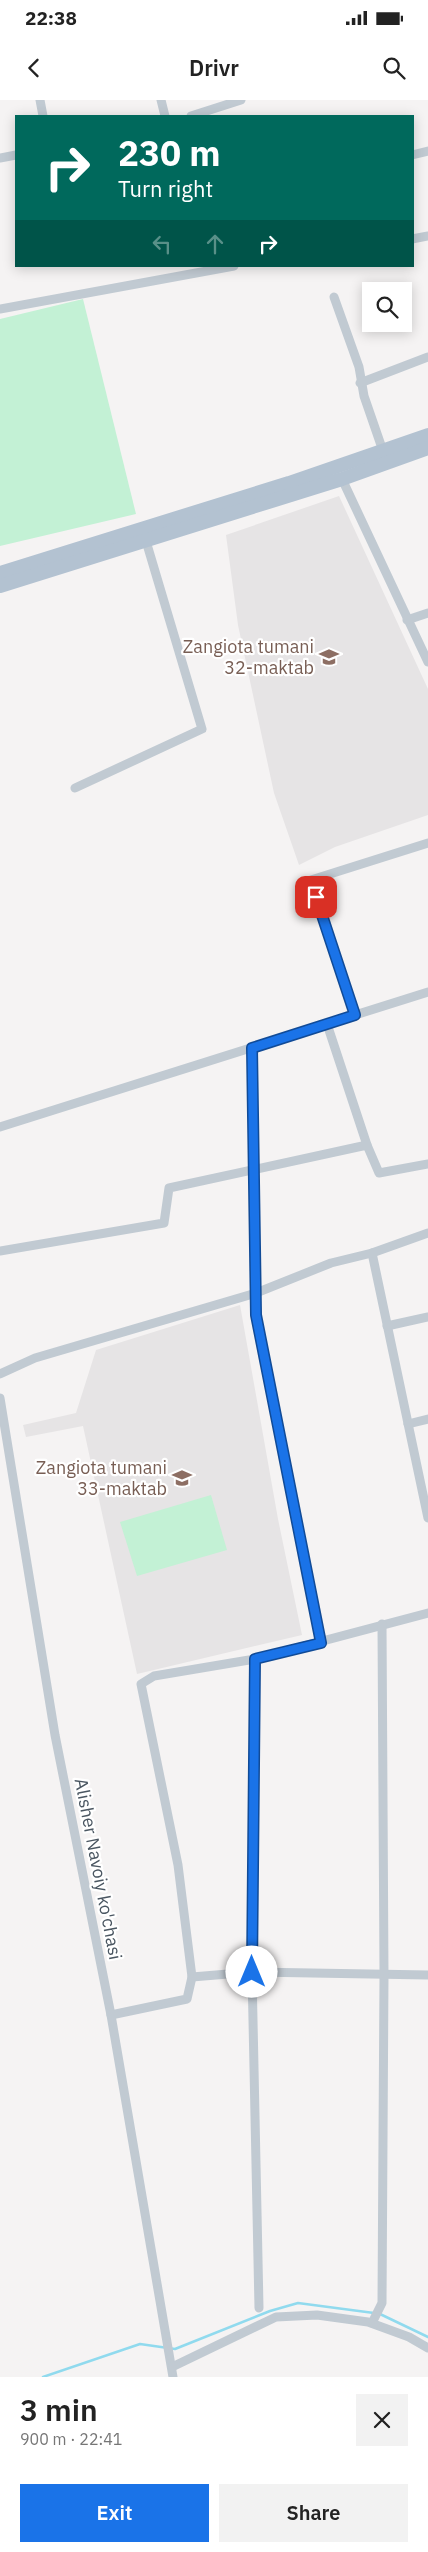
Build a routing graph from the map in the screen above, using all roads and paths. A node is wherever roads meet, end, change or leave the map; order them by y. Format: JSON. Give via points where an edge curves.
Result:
{"nodes":[{"id":1,"x":40,"y":100,"type":"edge"},
{"id":2,"x":162,"y":100,"type":"edge"},
{"id":3,"x":241,"y":100,"type":"edge"},
{"id":4,"x":43,"y":115,"type":"edge"},
{"id":5,"x":165,"y":115,"type":"edge"},
{"id":6,"x":194,"y":115,"type":"edge"},
{"id":7,"x":428,"y":151,"type":"edge"},
{"id":8,"x":414,"y":154,"type":"edge"},
{"id":9,"x":15,"y":155,"type":"edge"},
{"id":10,"x":0,"y":158,"type":"edge"},
{"id":11,"x":428,"y":236,"type":"edge"},
{"id":12,"x":414,"y":239,"type":"edge"},
{"id":13,"x":221,"y":267,"type":"edge"},
{"id":14,"x":195,"y":269,"type":"edge"},
{"id":15,"x":334,"y":297,"type":"dead end"},
{"id":16,"x":0,"y":309,"type":"edge"},
{"id":17,"x":428,"y":356,"type":"edge"},
{"id":18,"x":360,"y":383,"type":"junction"},
{"id":19,"x":428,"y":435,"type":"edge"},
{"id":20,"x":428,"y":448,"type":"edge"},
{"id":21,"x":383,"y":451,"type":"junction"},
{"id":22,"x":342,"y":479,"type":"junction"},
{"id":23,"x":146,"y":542,"type":"junction"},
{"id":24,"x":0,"y":573,"type":"edge"},
{"id":25,"x":0,"y":586,"type":"edge"},
{"id":26,"x":428,"y":612,"type":"edge"},
{"id":27,"x":407,"y":620,"type":"junction"},
{"id":28,"x":428,"y":662,"type":"edge"},
{"id":29,"x":75,"y":788,"type":"dead end"},
{"id":30,"x":428,"y":843,"type":"edge"},
{"id":31,"x":428,"y":992,"type":"edge"},
{"id":32,"x":355,"y":1015,"type":"junction"},
{"id":33,"x":326,"y":1024,"type":"junction"},
{"id":34,"x":252,"y":1048,"type":"junction"},
{"id":35,"x":0,"y":1127,"type":"edge"},
{"id":36,"x":367,"y":1145,"type":"junction"},
{"id":37,"x":428,"y":1164,"type":"edge"},
{"id":38,"x":255,"y":1169,"type":"junction"},
{"id":39,"x":428,"y":1233,"type":"edge"},
{"id":40,"x":0,"y":1251,"type":"edge"},
{"id":41,"x":372,"y":1253,"type":"junction"},
{"id":42,"x":256,"y":1293,"type":"junction"},
{"id":43,"x":428,"y":1317,"type":"edge"},
{"id":44,"x":387,"y":1326,"type":"junction"},
{"id":45,"x":0,"y":1374,"type":"edge"},
{"id":46,"x":0,"y":1398,"type":"edge"},
{"id":47,"x":428,"y":1419,"type":"edge"},
{"id":48,"x":408,"y":1424,"type":"junction"},
{"id":49,"x":428,"y":1514,"type":"edge"},
{"id":50,"x":428,"y":1613,"type":"edge"},
{"id":51,"x":382,"y":1624,"type":"junction"},
{"id":52,"x":321,"y":1643,"type":"junction"},
{"id":53,"x":255,"y":1659,"type":"junction"},
{"id":54,"x":252,"y":1972,"type":"junction"},
{"id":55,"x":384,"y":1975,"type":"junction"},
{"id":56,"x":428,"y":1975,"type":"edge"},
{"id":57,"x":192,"y":1977,"type":"junction"},
{"id":58,"x":111,"y":2015,"type":"junction"},
{"id":59,"x":258,"y":2308,"type":"dead end"},
{"id":60,"x":372,"y":2323,"type":"junction"},
{"id":61,"x":428,"y":2348,"type":"edge"},
{"id":62,"x":172,"y":2366,"type":"junction"},
{"id":63,"x":174,"y":2377,"type":"edge"}],
"edges":[{"from":1,"to":4,"type":"street"},
{"from":2,"to":5,"type":"street"},
{"from":3,"to":6,"type":"street"},
{"from":7,"to":8,"type":"street"},
{"from":9,"to":10,"type":"street"},
{"from":11,"to":12,"type":"street"},
{"from":13,"to":14,"type":"street"},
{"from":14,"to":16,"type":"street"},
{"from":15,"to":18,"type":"street","via":[[359,367]]},
{"from":17,"to":18,"type":"street"},
{"from":18,"to":21,"type":"street"},
{"from":19,"to":21,"type":"main road"},
{"from":20,"to":22,"type":"main road"},
{"from":21,"to":24,"type":"main road"},
{"from":22,"to":23,"type":"main road"},
{"from":22,"to":27,"type":"street"},
{"from":23,"to":25,"type":"main road"},
{"from":23,"to":29,"type":"street","via":[[202,729]]},
{"from":26,"to":27,"type":"street"},
{"from":27,"to":28,"type":"street"},
{"from":30,"to":32,"type":"street","via":[[310,880]]},
{"from":31,"to":32,"type":"street"},
{"from":32,"to":33,"type":"street"},
{"from":33,"to":34,"type":"street"},
{"from":33,"to":36,"type":"street"},
{"from":34,"to":35,"type":"street"},
{"from":34,"to":38,"type":"street"},
{"from":36,"to":37,"type":"street","via":[[379,1173]]},
{"from":36,"to":38,"type":"street"},
{"from":38,"to":40,"type":"street","via":[[168,1188],[164,1223]]},
{"from":38,"to":42,"type":"street"},
{"from":39,"to":41,"type":"street"},
{"from":41,"to":42,"type":"street","via":[[331,1263]]},
{"from":41,"to":44,"type":"street"},
{"from":42,"to":45,"type":"street","via":[[35,1358]]},
{"from":42,"to":52,"type":"street","via":[[256,1315]]},
{"from":43,"to":44,"type":"street"},
{"from":44,"to":48,"type":"street"},
{"from":46,"to":58,"type":"street","name":"Alisher Navoiy ko'chasi","via":[[55,1735]]},
{"from":47,"to":48,"type":"street"},
{"from":48,"to":49,"type":"street"},
{"from":50,"to":51,"type":"street"},
{"from":51,"to":52,"type":"street"},
{"from":51,"to":55,"type":"street"},
{"from":52,"to":53,"type":"street"},
{"from":53,"to":54,"type":"street"},
{"from":53,"to":57,"type":"street","via":[[154,1676],[141,1684],[178,1865]]},
{"from":54,"to":55,"type":"street"},
{"from":54,"to":57,"type":"street"},
{"from":54,"to":59,"type":"street"},
{"from":55,"to":56,"type":"street"},
{"from":55,"to":60,"type":"street","via":[[382,2303]]},
{"from":57,"to":58,"type":"street","via":[[187,1999]]},
{"from":58,"to":62,"type":"street","name":"Alisher Navoiy ko'chasi"},
{"from":60,"to":61,"type":"street"},
{"from":60,"to":62,"type":"street","via":[[316,2315],[276,2317]]},
{"from":62,"to":63,"type":"street","name":"Alisher Navoiy ko'chasi"}]}
